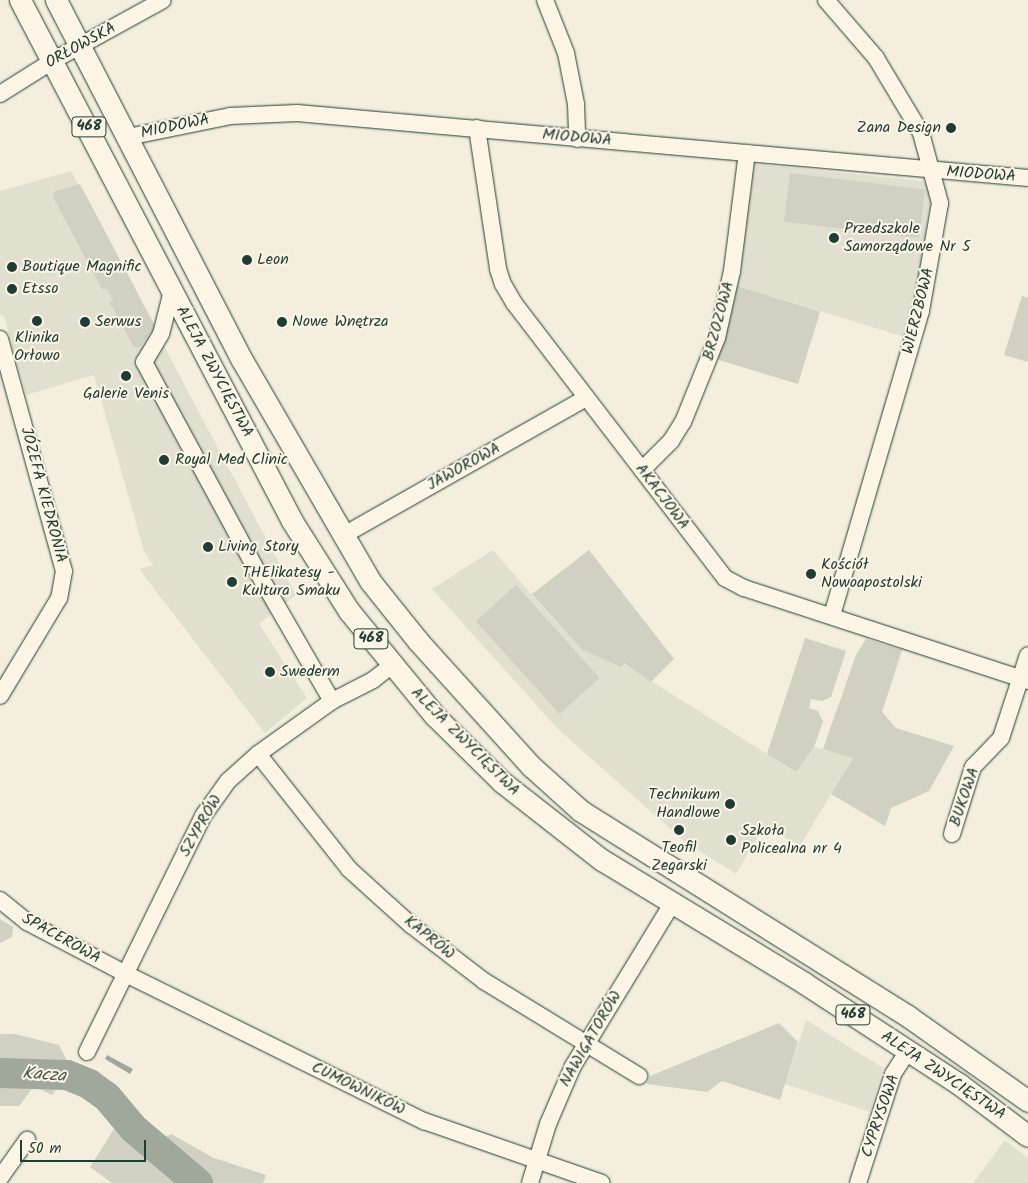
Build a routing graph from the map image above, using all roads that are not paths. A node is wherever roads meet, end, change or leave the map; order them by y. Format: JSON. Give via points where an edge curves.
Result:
{"nodes":[{"id":1,"x":20,"y":0,"type":"edge"},
{"id":2,"x":56,"y":0,"type":"edge"},
{"id":3,"x":163,"y":0,"type":"edge"},
{"id":4,"x":545,"y":0,"type":"edge"},
{"id":5,"x":826,"y":0,"type":"edge"},
{"id":6,"x":81,"y":46,"type":"junction"},
{"id":7,"x":54,"y":60,"type":"junction"},
{"id":8,"x":0,"y":94,"type":"edge"},
{"id":9,"x":476,"y":128,"type":"junction"},
{"id":10,"x":128,"y":137,"type":"junction"},
{"id":11,"x":577,"y":139,"type":"junction"},
{"id":12,"x":747,"y":153,"type":"junction"},
{"id":13,"x":933,"y":172,"type":"junction"},
{"id":14,"x":1028,"y":178,"type":"edge"},
{"id":15,"x":172,"y":290,"type":"junction"},
{"id":16,"x":0,"y":339,"type":"edge"},
{"id":17,"x":586,"y":398,"type":"junction"},
{"id":18,"x":642,"y":470,"type":"junction"},
{"id":19,"x":342,"y":536,"type":"junction"},
{"id":20,"x":832,"y":615,"type":"junction"},
{"id":21,"x":1028,"y":655,"type":"edge"},
{"id":22,"x":392,"y":665,"type":"junction"},
{"id":23,"x":1024,"y":679,"type":"edge"},
{"id":24,"x":0,"y":696,"type":"edge"},
{"id":25,"x":332,"y":701,"type":"junction"},
{"id":26,"x":258,"y":754,"type":"junction"},
{"id":27,"x":952,"y":834,"type":"dead end"},
{"id":28,"x":0,"y":900,"type":"edge"},
{"id":29,"x":672,"y":904,"type":"junction"},
{"id":30,"x":124,"y":974,"type":"junction"},
{"id":31,"x":586,"y":1045,"type":"junction"},
{"id":32,"x":908,"y":1051,"type":"junction"},
{"id":33,"x":87,"y":1052,"type":"dead end"},
{"id":34,"x":639,"y":1076,"type":"dead end"},
{"id":35,"x":1028,"y":1102,"type":"edge"},
{"id":36,"x":1028,"y":1136,"type":"edge"},
{"id":37,"x":27,"y":1140,"type":"dead end"},
{"id":38,"x":536,"y":1162,"type":"junction"},
{"id":39,"x":0,"y":1178,"type":"edge"},
{"id":40,"x":530,"y":1183,"type":"edge"},
{"id":41,"x":602,"y":1183,"type":"edge"},
{"id":42,"x":858,"y":1183,"type":"edge"}],
"edges":[{"from":1,"to":7,"type":"main road","name":"ALEJA ZWYCIĘSTWA","number":"468"},
{"from":2,"to":6,"type":"main road","name":"ALEJA ZWYCIĘSTWA","number":"468"},
{"from":3,"to":6,"type":"street","name":"ORŁOWSKA"},
{"from":4,"to":11,"type":"street","via":[[566,53],[576,104]]},
{"from":5,"to":13,"type":"street","name":"WIERZBOWA","via":[[876,58],[900,95],[921,133]]},
{"from":6,"to":7,"type":"street","name":"ORŁOWSKA"},
{"from":6,"to":10,"type":"main road","name":"ALEJA ZWYCIĘSTWA","number":"468"},
{"from":7,"to":8,"type":"street","name":"ORŁOWSKA"},
{"from":7,"to":15,"type":"main road","name":"ALEJA ZWYCIĘSTWA","number":"468"},
{"from":9,"to":10,"type":"street","name":"MIODOWA","via":[[339,115],[251,113]]},
{"from":9,"to":11,"type":"street","name":"MIODOWA"},
{"from":9,"to":17,"type":"street","name":"AKACJOWA","via":[[503,284]]},
{"from":10,"to":19,"type":"main road","name":"ALEJA ZWYCIĘSTWA","number":"468","via":[[242,360]]},
{"from":11,"to":12,"type":"street","name":"MIODOWA"},
{"from":12,"to":13,"type":"street","name":"MIODOWA"},
{"from":12,"to":18,"type":"street","name":"BRZOZOWA","via":[[732,271],[715,344],[683,422],[671,442]]},
{"from":13,"to":14,"type":"street","name":"MIODOWA"},
{"from":13,"to":20,"type":"street","name":"WIERZBOWA","via":[[940,204],[928,279]]},
{"from":15,"to":22,"type":"main road","name":"ALEJA ZWYCIĘSTWA","number":"468","via":[[292,521],[344,603]]},
{"from":15,"to":25,"type":"street","via":[[161,334],[144,362],[262,580]]},
{"from":16,"to":24,"type":"street","name":"JÓZEFA KIEDRONIA","via":[[64,571],[59,598]]},
{"from":17,"to":18,"type":"street","name":"AKACJOWA"},
{"from":17,"to":19,"type":"street","name":"JAWOROWA"},
{"from":18,"to":20,"type":"street","name":"AKACJOWA","via":[[725,578],[744,588]]},
{"from":19,"to":35,"type":"main road","name":"ALEJA ZWYCIĘSTWA","number":"468","via":[[386,603],[418,641],[530,766],[581,811],[909,1017]]},
{"from":20,"to":23,"type":"street","name":"AKACJOWA"},
{"from":21,"to":23,"type":"street","name":"BUKOWA"},
{"from":22,"to":25,"type":"street","name":"SZYPRÓW","via":[[373,680]]},
{"from":22,"to":29,"type":"main road","name":"ALEJA ZWYCIĘSTWA","number":"468","via":[[435,716],[502,782],[572,839]]},
{"from":23,"to":27,"type":"street","name":"BUKOWA","via":[[1001,738],[973,767]]},
{"from":25,"to":26,"type":"street","name":"SZYPRÓW"},
{"from":26,"to":30,"type":"street","name":"SZYPRÓW","via":[[228,781],[203,816]]},
{"from":26,"to":31,"type":"street","name":"KAPRÓW","via":[[349,869],[411,925],[484,981]]},
{"from":28,"to":30,"type":"street","name":"SPACEROWA","via":[[27,922]]},
{"from":29,"to":31,"type":"street","name":"NAWIGATORÓW"},
{"from":29,"to":32,"type":"main road","name":"ALEJA ZWYCIĘSTWA","number":"468","via":[[804,983]]},
{"from":30,"to":33,"type":"street","name":"SZYPRÓW"},
{"from":30,"to":38,"type":"street","name":"CUMOWNIKÓW","via":[[424,1121]]},
{"from":31,"to":34,"type":"street","name":"KAPRÓW"},
{"from":31,"to":38,"type":"street","name":"NAWIGATORÓW","via":[[562,1088]]},
{"from":32,"to":36,"type":"main road","name":"ALEJA ZWYCIĘSTWA","number":"468","via":[[959,1084]]},
{"from":32,"to":42,"type":"street","name":"CYPRYSOWA","via":[[893,1074]]},
{"from":37,"to":39,"type":"street"},
{"from":38,"to":40,"type":"street","name":"NAWIGATORÓW"},
{"from":38,"to":41,"type":"street","name":"CUMOWNIKÓW"}]}
